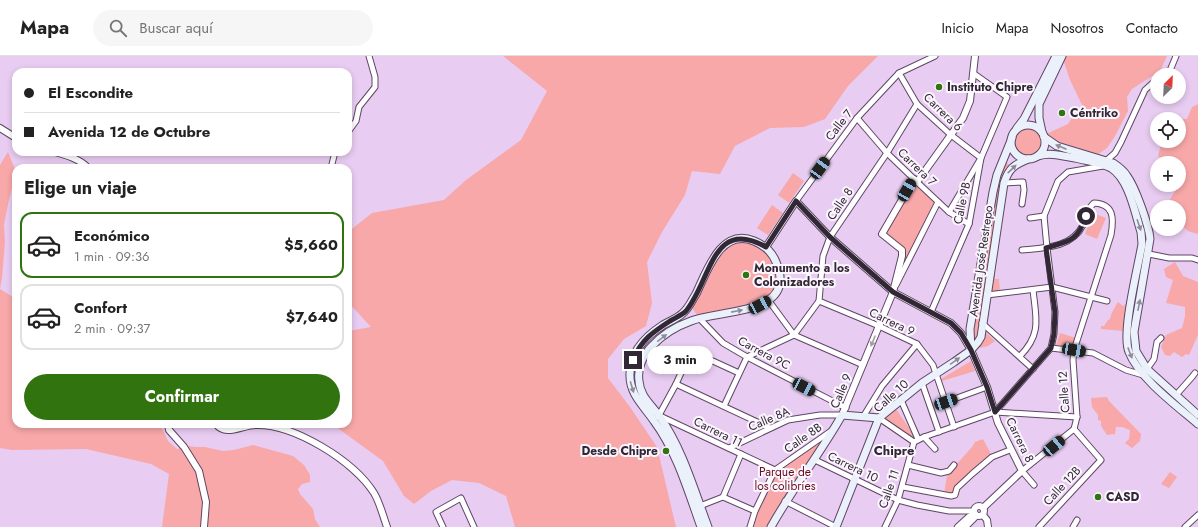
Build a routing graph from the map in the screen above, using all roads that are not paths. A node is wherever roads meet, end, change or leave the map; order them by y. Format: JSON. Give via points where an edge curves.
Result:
{"nodes":[{"id":1,"x":369,"y":56,"type":"edge"},
{"id":2,"x":935,"y":56,"type":"edge"},
{"id":3,"x":975,"y":56,"type":"edge"},
{"id":4,"x":1056,"y":56,"type":"edge"},
{"id":5,"x":1062,"y":56,"type":"edge"},
{"id":6,"x":1176,"y":56,"type":"edge"},
{"id":7,"x":1171,"y":68,"type":"edge"},
{"id":8,"x":899,"y":73,"type":"junction"},
{"id":9,"x":973,"y":73,"type":"junction"},
{"id":10,"x":1150,"y":85,"type":"edge"},
{"id":11,"x":917,"y":104,"type":"junction"},
{"id":12,"x":857,"y":118,"type":"junction"},
{"id":13,"x":352,"y":126,"type":"edge"},
{"id":14,"x":0,"y":128,"type":"edge"},
{"id":15,"x":1016,"y":130,"type":"junction"},
{"id":16,"x":1043,"y":134,"type":"junction"},
{"id":17,"x":12,"y":136,"type":"edge"},
{"id":18,"x":952,"y":136,"type":"junction"},
{"id":19,"x":1012,"y":138,"type":"junction"},
{"id":20,"x":887,"y":153,"type":"junction"},
{"id":21,"x":69,"y":156,"type":"edge"},
{"id":22,"x":1038,"y":156,"type":"junction"},
{"id":23,"x":981,"y":158,"type":"junction"},
{"id":24,"x":1028,"y":159,"type":"junction"},
{"id":25,"x":1105,"y":163,"type":"junction"},
{"id":26,"x":84,"y":164,"type":"edge"},
{"id":27,"x":916,"y":180,"type":"junction"},
{"id":28,"x":1004,"y":183,"type":"junction"},
{"id":29,"x":796,"y":201,"type":"junction"},
{"id":30,"x":938,"y":202,"type":"junction"},
{"id":31,"x":1022,"y":204,"type":"dead end"},
{"id":32,"x":949,"y":212,"type":"junction"},
{"id":33,"x":1044,"y":216,"type":"junction"},
{"id":34,"x":1030,"y":218,"type":"dead end"},
{"id":35,"x":970,"y":224,"type":"junction"},
{"id":36,"x":830,"y":237,"type":"junction"},
{"id":37,"x":766,"y":247,"type":"junction"},
{"id":38,"x":1046,"y":248,"type":"junction"},
{"id":39,"x":1022,"y":250,"type":"dead end"},
{"id":40,"x":1148,"y":254,"type":"junction"},
{"id":41,"x":1198,"y":260,"type":"edge"},
{"id":42,"x":1052,"y":287,"type":"junction"},
{"id":43,"x":1033,"y":290,"type":"junction"},
{"id":44,"x":893,"y":292,"type":"junction"},
{"id":45,"x":987,"y":296,"type":"junction"},
{"id":46,"x":1090,"y":297,"type":"junction"},
{"id":47,"x":769,"y":301,"type":"junction"},
{"id":48,"x":819,"y":301,"type":"junction"},
{"id":49,"x":1107,"y":301,"type":"dead end"},
{"id":50,"x":931,"y":312,"type":"junction"},
{"id":51,"x":699,"y":318,"type":"junction"},
{"id":52,"x":982,"y":323,"type":"junction"},
{"id":53,"x":879,"y":326,"type":"junction"},
{"id":54,"x":794,"y":335,"type":"junction"},
{"id":55,"x":1161,"y":338,"type":"dead end"},
{"id":56,"x":917,"y":344,"type":"junction"},
{"id":57,"x":1051,"y":348,"type":"junction"},
{"id":58,"x":971,"y":350,"type":"junction"},
{"id":59,"x":1074,"y":350,"type":"junction"},
{"id":60,"x":1020,"y":356,"type":"junction"},
{"id":61,"x":747,"y":358,"type":"junction"},
{"id":62,"x":863,"y":366,"type":"junction"},
{"id":63,"x":1033,"y":369,"type":"junction"},
{"id":64,"x":1145,"y":372,"type":"junction"},
{"id":65,"x":739,"y":373,"type":"junction"},
{"id":66,"x":1195,"y":373,"type":"dead end"},
{"id":67,"x":936,"y":374,"type":"junction"},
{"id":68,"x":922,"y":383,"type":"junction"},
{"id":69,"x":676,"y":384,"type":"junction"},
{"id":70,"x":987,"y":387,"type":"junction"},
{"id":71,"x":1176,"y":395,"type":"junction"},
{"id":72,"x":902,"y":400,"type":"junction"},
{"id":73,"x":946,"y":402,"type":"junction"},
{"id":74,"x":724,"y":406,"type":"junction"},
{"id":75,"x":846,"y":408,"type":"junction"},
{"id":76,"x":995,"y":412,"type":"junction"},
{"id":77,"x":1198,"y":415,"type":"edge"},
{"id":78,"x":842,"y":416,"type":"junction"},
{"id":79,"x":863,"y":417,"type":"junction"},
{"id":80,"x":1078,"y":417,"type":"junction"},
{"id":81,"x":657,"y":418,"type":"junction"},
{"id":82,"x":879,"y":418,"type":"junction"},
{"id":83,"x":1198,"y":424,"type":"edge"},
{"id":84,"x":954,"y":427,"type":"junction"},
{"id":85,"x":169,"y":428,"type":"edge"},
{"id":86,"x":220,"y":428,"type":"edge"},
{"id":87,"x":241,"y":428,"type":"edge"},
{"id":88,"x":279,"y":428,"type":"edge"},
{"id":89,"x":770,"y":428,"type":"junction"},
{"id":90,"x":834,"y":429,"type":"junction"},
{"id":91,"x":1074,"y":429,"type":"junction"},
{"id":92,"x":939,"y":432,"type":"junction"},
{"id":93,"x":924,"y":437,"type":"junction"},
{"id":94,"x":916,"y":441,"type":"junction"},
{"id":95,"x":729,"y":448,"type":"junction"},
{"id":96,"x":935,"y":449,"type":"dead end"},
{"id":97,"x":1010,"y":450,"type":"junction"},
{"id":98,"x":741,"y":454,"type":"junction"},
{"id":99,"x":815,"y":460,"type":"junction"},
{"id":100,"x":908,"y":465,"type":"junction"},
{"id":101,"x":954,"y":465,"type":"dead end"},
{"id":102,"x":775,"y":470,"type":"junction"},
{"id":103,"x":1022,"y":471,"type":"junction"},
{"id":104,"x":856,"y":479,"type":"junction"},
{"id":105,"x":1034,"y":485,"type":"dead end"},
{"id":106,"x":903,"y":486,"type":"junction"},
{"id":107,"x":724,"y":497,"type":"junction"},
{"id":108,"x":898,"y":500,"type":"junction"},
{"id":109,"x":785,"y":501,"type":"junction"},
{"id":110,"x":700,"y":506,"type":"junction"},
{"id":111,"x":755,"y":512,"type":"junction"},
{"id":112,"x":978,"y":513,"type":"junction"},
{"id":113,"x":1198,"y":515,"type":"edge"},
{"id":114,"x":1077,"y":520,"type":"dead end"},
{"id":115,"x":204,"y":527,"type":"edge"},
{"id":116,"x":387,"y":527,"type":"edge"},
{"id":117,"x":442,"y":527,"type":"edge"},
{"id":118,"x":474,"y":527,"type":"edge"},
{"id":119,"x":701,"y":527,"type":"edge"},
{"id":120,"x":708,"y":527,"type":"edge"},
{"id":121,"x":750,"y":527,"type":"edge"},
{"id":122,"x":771,"y":527,"type":"edge"},
{"id":123,"x":836,"y":527,"type":"edge"},
{"id":124,"x":885,"y":527,"type":"edge"},
{"id":125,"x":958,"y":527,"type":"edge"},
{"id":126,"x":965,"y":527,"type":"edge"},
{"id":127,"x":988,"y":527,"type":"edge"},
{"id":128,"x":1039,"y":527,"type":"edge"},
{"id":129,"x":1073,"y":527,"type":"edge"},
{"id":130,"x":1185,"y":527,"type":"edge"}],
"edges":[{"from":1,"to":13,"type":"street","via":[[375,87],[359,107]]},
{"from":2,"to":8,"type":"street","name":"Calle 7"},
{"from":3,"to":9,"type":"street"},
{"from":4,"to":15,"type":"main road"},
{"from":5,"to":16,"type":"main road","via":[[1039,104],[1038,118]]},
{"from":6,"to":7,"type":"street"},
{"from":8,"to":11,"type":"street","name":"Carrera 6"},
{"from":8,"to":12,"type":"street","name":"Calle 7"},
{"from":9,"to":18,"type":"street","via":[[970,101]]},
{"from":9,"to":23,"type":"street","name":"Calle 9B","via":[[1007,97]]},
{"from":10,"to":25,"type":"street","via":[[1145,90],[1115,153]]},
{"from":11,"to":18,"type":"street","name":"Carrera 6"},
{"from":11,"to":20,"type":"street","name":"Calle 8"},
{"from":12,"to":20,"type":"street","name":"Carrera 7"},
{"from":12,"to":29,"type":"street","name":"Calle 7"},
{"from":14,"to":17,"type":"street"},
{"from":15,"to":16,"type":"main road","via":[[1029,125]]},
{"from":15,"to":19,"type":"main road"},
{"from":16,"to":22,"type":"main road","via":[[1044,147]]},
{"from":25,"to":16,"type":"main road","one_way":true,"via":[[1061,148]]},
{"from":18,"to":23,"type":"street","name":"Carrera 6"},
{"from":18,"to":27,"type":"street"},
{"from":19,"to":24,"type":"main road","via":[[1012,148],[1015,152]]},
{"from":19,"to":58,"type":"main road","name":"Avenida José Restrepo","via":[[993,192],[970,329]]},
{"from":20,"to":27,"type":"street","name":"Carrera 7"},
{"from":20,"to":36,"type":"street","name":"Calle 8"},
{"from":21,"to":26,"type":"street"},
{"from":22,"to":24,"type":"main road"},
{"from":22,"to":25,"type":"main road","via":[[1060,155]]},
{"from":23,"to":32,"type":"street"},
{"from":23,"to":35,"type":"street","name":"Calle 9B"},
{"from":28,"to":24,"type":"main road","name":"Avenida José Restrepo","one_way":true,"via":[[1009,170]]},
{"from":25,"to":33,"type":"street","via":[[1063,175],[1058,181]]},
{"from":25,"to":40,"type":"main road","via":[[1120,168],[1131,182],[1150,232]]},
{"from":25,"to":64,"type":"main road","one_way":true,"via":[[1123,181],[1141,232],[1142,244],[1126,334],[1128,351],[1133,362]]},
{"from":27,"to":30,"type":"street","name":"Carrera 7"},
{"from":27,"to":44,"type":"street","name":"Calle 9","via":[[882,234],[902,250]]},
{"from":28,"to":31,"type":"street","via":[[1023,182]]},
{"from":28,"to":45,"type":"main road","name":"Avenida José Restrepo"},
{"from":29,"to":36,"type":"street","name":"Carrera 8"},
{"from":29,"to":37,"type":"street","name":"Calle 7"},
{"from":30,"to":32,"type":"street","name":"Carrera 7"},
{"from":30,"to":44,"type":"street"},
{"from":32,"to":35,"type":"street","name":"Carrera 7"},
{"from":33,"to":34,"type":"street"},
{"from":33,"to":38,"type":"street"},
{"from":35,"to":50,"type":"street","name":"Calle 9B"},
{"from":36,"to":44,"type":"street","name":"Carrera 8"},
{"from":36,"to":48,"type":"street","name":"Calle 8","via":[[823,256]]},
{"from":37,"to":47,"type":"main road","via":[[776,261],[780,278],[777,292]]},
{"from":37,"to":81,"type":"main road","one_way":true,"via":[[746,238],[727,242],[719,251],[684,313],[644,339],[639,346],[631,367],[633,392],[638,402]]},
{"from":38,"to":39,"type":"street"},
{"from":38,"to":42,"type":"street"},
{"from":38,"to":46,"type":"street","name":"Calle 12","via":[[1074,238],[1083,224],[1088,208],[1094,204],[1102,204],[1110,210],[1114,223]]},
{"from":40,"to":41,"type":"street"},
{"from":64,"to":40,"type":"main road","one_way":true,"via":[[1136,351],[1134,332]]},
{"from":42,"to":43,"type":"street"},
{"from":42,"to":46,"type":"street"},
{"from":42,"to":57,"type":"street","via":[[1055,312]]},
{"from":43,"to":45,"type":"street"},
{"from":43,"to":60,"type":"street","via":[[1035,334],[1029,347]]},
{"from":44,"to":50,"type":"street","name":"Carrera 8"},
{"from":44,"to":53,"type":"street","name":"Calle 9"},
{"from":45,"to":52,"type":"main road","name":"Avenida José Restrepo"},
{"from":46,"to":49,"type":"street"},
{"from":46,"to":59,"type":"street","name":"Calle 12"},
{"from":51,"to":47,"type":"main road","one_way":true,"via":[[754,307]]},
{"from":47,"to":54,"type":"street"},
{"from":48,"to":53,"type":"street","name":"Carrera 9"},
{"from":48,"to":54,"type":"street"},
{"from":50,"to":58,"type":"street","name":"Carrera 8","via":[[951,323],[961,333]]},
{"from":51,"to":61,"type":"street","name":"Carrera 9C","via":[[723,343]]},
{"from":81,"to":51,"type":"main road","one_way":true,"via":[[641,392],[639,368],[648,351],[658,340]]},
{"from":52,"to":58,"type":"main road","name":"Avenida José Restrepo","via":[[981,337]]},
{"from":52,"to":60,"type":"street"},
{"from":53,"to":56,"type":"street","name":"Carrera 9"},
{"from":53,"to":62,"type":"street","name":"Calle 9","one_way":true},
{"from":54,"to":61,"type":"street"},
{"from":54,"to":62,"type":"street"},
{"from":55,"to":64,"type":"street","via":[[1157,342],[1154,359]]},
{"from":56,"to":67,"type":"street","name":"Carrera 9"},
{"from":56,"to":79,"type":"street","via":[[882,386]]},
{"from":57,"to":59,"type":"street"},
{"from":57,"to":63,"type":"street"},
{"from":67,"to":58,"type":"main road","name":"Calle 10","one_way":true},
{"from":58,"to":70,"type":"street","name":"Carrera 8"},
{"from":59,"to":64,"type":"street","via":[[1093,353],[1126,370]]},
{"from":59,"to":80,"type":"street","name":"Calle 12"},
{"from":60,"to":63,"type":"street"},
{"from":61,"to":65,"type":"street"},
{"from":61,"to":75,"type":"street","name":"Carrera 9C"},
{"from":62,"to":75,"type":"street","name":"Calle 9"},
{"from":63,"to":76,"type":"street"},
{"from":64,"to":71,"type":"main road"},
{"from":64,"to":83,"type":"main road"},
{"from":65,"to":69,"type":"street","via":[[690,351]]},
{"from":65,"to":74,"type":"street"},
{"from":66,"to":71,"type":"street"},
{"from":67,"to":68,"type":"main road","name":"Calle 10"},
{"from":67,"to":73,"type":"street","name":"Carrera 9"},
{"from":68,"to":72,"type":"main road","name":"Calle 10"},
{"from":68,"to":92,"type":"street"},
{"from":69,"to":74,"type":"street"},
{"from":69,"to":81,"type":"street"},
{"from":70,"to":73,"type":"street"},
{"from":70,"to":76,"type":"street","name":"Carrera 8"},
{"from":71,"to":77,"type":"main road"},
{"from":72,"to":82,"type":"main road","name":"Calle 10"},
{"from":72,"to":94,"type":"street"},
{"from":73,"to":84,"type":"street","name":"Carrera 9"},
{"from":74,"to":89,"type":"street"},
{"from":75,"to":78,"type":"street","name":"Calle 9"},
{"from":76,"to":80,"type":"street"},
{"from":76,"to":84,"type":"street"},
{"from":76,"to":97,"type":"street","name":"Carrera 8"},
{"from":78,"to":79,"type":"main road"},
{"from":78,"to":89,"type":"street","name":"Calle 8A","via":[[820,415],[788,420]]},
{"from":78,"to":90,"type":"main road","name":"Calle 9"},
{"from":79,"to":82,"type":"main road"},
{"from":80,"to":91,"type":"street","name":"Calle 12"},
{"from":81,"to":95,"type":"street","name":"Carrera 11"},
{"from":81,"to":110,"type":"main road","via":[[672,436]]},
{"from":81,"to":119,"type":"main road"},
{"from":82,"to":94,"type":"street"},
{"from":82,"to":104,"type":"main road","name":"Calle 10"},
{"from":84,"to":92,"type":"street"},
{"from":85,"to":115,"type":"street","via":[[199,471],[206,502]]},
{"from":86,"to":87,"type":"street","via":[[227,431]]},
{"from":88,"to":116,"type":"street","via":[[313,442],[346,462],[374,493]]},
{"from":89,"to":95,"type":"street","name":"Calle 8A"},
{"from":90,"to":99,"type":"main road","name":"Calle 9"},
{"from":90,"to":102,"type":"street","name":"Calle 8B"},
{"from":91,"to":103,"type":"street","name":"Calle 12"},
{"from":91,"to":128,"type":"street","name":"Calle 12B","via":[[1101,460]]},
{"from":92,"to":93,"type":"street"},
{"from":93,"to":94,"type":"street"},
{"from":93,"to":96,"type":"street"},
{"from":94,"to":100,"type":"street","name":"Calle 11"},
{"from":95,"to":98,"type":"street","name":"Carrera 11"},
{"from":97,"to":103,"type":"street","name":"Carrera 8"},
{"from":97,"to":106,"type":"street","via":[[992,457],[957,488],[955,495]]},
{"from":98,"to":102,"type":"street","name":"Carrera 11"},
{"from":98,"to":107,"type":"street"},
{"from":99,"to":104,"type":"street","name":"Carrera 10"},
{"from":99,"to":109,"type":"main road","name":"Calle 9"},
{"from":100,"to":101,"type":"street","via":[[942,473],[949,471]]},
{"from":100,"to":106,"type":"street","name":"Calle 11"},
{"from":102,"to":111,"type":"street","name":"Calle 8B"},
{"from":103,"to":105,"type":"street","name":"Carrera 8"},
{"from":103,"to":112,"type":"street","name":"Calle 12"},
{"from":104,"to":108,"type":"street","name":"Carrera 10"},
{"from":104,"to":123,"type":"main road","name":"Calle 10"},
{"from":106,"to":108,"type":"street","name":"Calle 11"},
{"from":107,"to":110,"type":"street"},
{"from":107,"to":111,"type":"street"},
{"from":108,"to":112,"type":"street","name":"Carrera 10","via":[[949,511]]},
{"from":108,"to":124,"type":"street","name":"Calle 11"},
{"from":109,"to":122,"type":"main road","name":"Calle 9"},
{"from":109,"to":123,"type":"street"},
{"from":110,"to":120,"type":"main road"},
{"from":111,"to":121,"type":"street","name":"Calle 8B"},
{"from":112,"to":125,"type":"street","name":"Calle 12"},
{"from":112,"to":126,"type":"street","name":"Calle 12"},
{"from":112,"to":127,"type":"street","via":[[987,520]]},
{"from":113,"to":130,"type":"street"},
{"from":114,"to":129,"type":"street"},
{"from":117,"to":118,"type":"street","via":[[436,512],[460,498]]}]}
